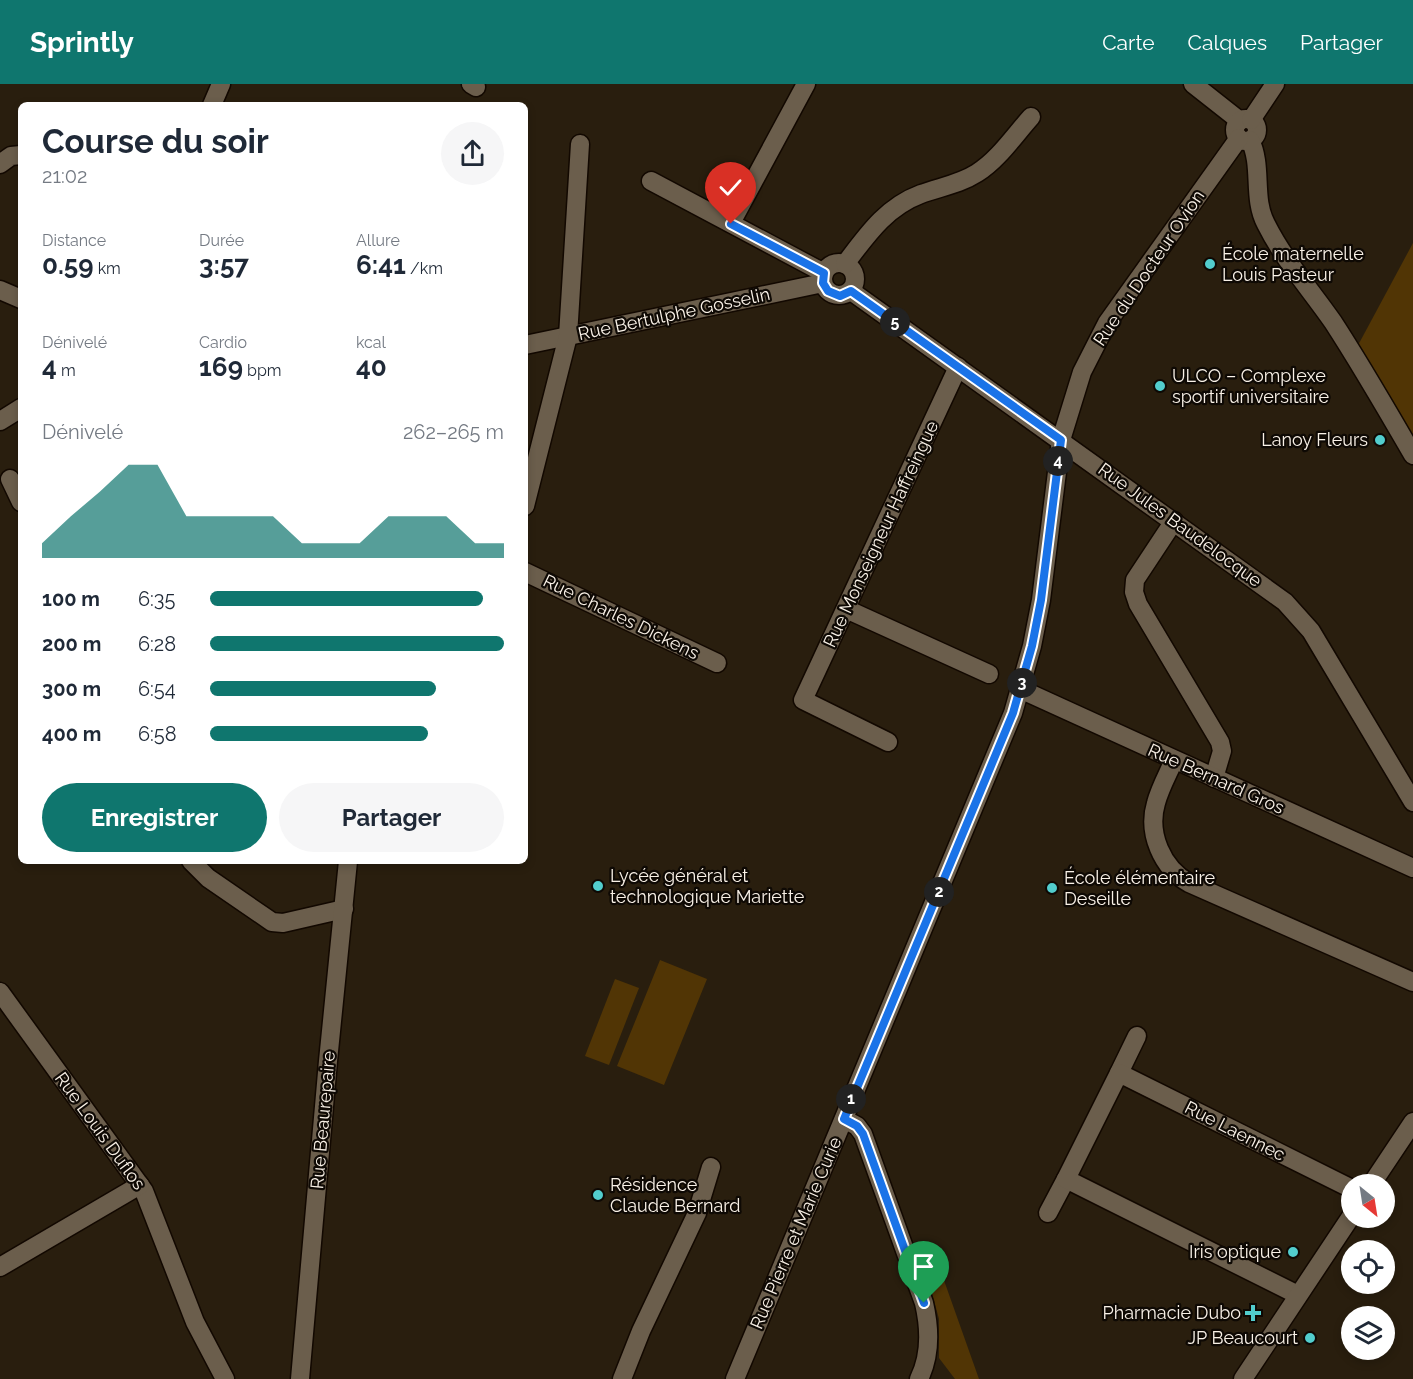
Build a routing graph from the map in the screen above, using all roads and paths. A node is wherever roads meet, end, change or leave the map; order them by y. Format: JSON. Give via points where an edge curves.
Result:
{"nodes":[{"id":1,"x":806,"y":84,"type":"edge"},
{"id":2,"x":1193,"y":84,"type":"edge"},
{"id":3,"x":1275,"y":84,"type":"edge"},
{"id":4,"x":1031,"y":117,"type":"dead end"},
{"id":5,"x":1245,"y":130,"type":"junction"},
{"id":6,"x":583,"y":145,"type":"dead end"},
{"id":7,"x":18,"y":155,"type":"edge"},
{"id":8,"x":0,"y":164,"type":"edge"},
{"id":9,"x":651,"y":181,"type":"dead end"},
{"id":10,"x":731,"y":224,"type":"junction"},
{"id":11,"x":845,"y":264,"type":"junction"},
{"id":12,"x":824,"y":278,"type":"junction"},
{"id":13,"x":0,"y":291,"type":"edge"},
{"id":14,"x":851,"y":291,"type":"junction"},
{"id":15,"x":18,"y":298,"type":"edge"},
{"id":16,"x":567,"y":336,"type":"junction"},
{"id":17,"x":528,"y":344,"type":"edge"},
{"id":18,"x":958,"y":367,"type":"junction"},
{"id":19,"x":18,"y":410,"type":"edge"},
{"id":20,"x":0,"y":421,"type":"edge"},
{"id":21,"x":1061,"y":440,"type":"junction"},
{"id":22,"x":1413,"y":455,"type":"edge"},
{"id":23,"x":10,"y":479,"type":"edge"},
{"id":24,"x":528,"y":494,"type":"edge"},
{"id":25,"x":18,"y":496,"type":"edge"},
{"id":26,"x":1174,"y":522,"type":"junction"},
{"id":27,"x":528,"y":573,"type":"edge"},
{"id":28,"x":846,"y":609,"type":"junction"},
{"id":29,"x":717,"y":663,"type":"dead end"},
{"id":30,"x":989,"y":674,"type":"dead end"},
{"id":31,"x":1020,"y":689,"type":"junction"},
{"id":32,"x":888,"y":742,"type":"dead end"},
{"id":33,"x":1174,"y":760,"type":"junction"},
{"id":34,"x":1214,"y":778,"type":"junction"},
{"id":35,"x":1413,"y":802,"type":"edge"},
{"id":36,"x":194,"y":864,"type":"edge"},
{"id":37,"x":348,"y":864,"type":"edge"},
{"id":38,"x":1413,"y":868,"type":"edge"},
{"id":39,"x":344,"y":909,"type":"junction"},
{"id":40,"x":1413,"y":982,"type":"edge"},
{"id":41,"x":0,"y":992,"type":"edge"},
{"id":42,"x":1137,"y":1036,"type":"dead end"},
{"id":43,"x":1119,"y":1073,"type":"junction"},
{"id":44,"x":844,"y":1119,"type":"junction"},
{"id":45,"x":1413,"y":1122,"type":"edge"},
{"id":46,"x":711,"y":1167,"type":"dead end"},
{"id":47,"x":1378,"y":1174,"type":"edge"},
{"id":48,"x":1066,"y":1179,"type":"junction"},
{"id":49,"x":1341,"y":1184,"type":"edge"},
{"id":50,"x":140,"y":1185,"type":"junction"},
{"id":51,"x":1048,"y":1213,"type":"dead end"},
{"id":52,"x":1343,"y":1228,"type":"edge"},
{"id":53,"x":0,"y":1267,"type":"edge"},
{"id":54,"x":1298,"y":1295,"type":"junction"},
{"id":55,"x":225,"y":1379,"type":"edge"},
{"id":56,"x":300,"y":1379,"type":"edge"},
{"id":57,"x":622,"y":1379,"type":"edge"},
{"id":58,"x":735,"y":1379,"type":"edge"},
{"id":59,"x":918,"y":1379,"type":"edge"},
{"id":60,"x":1243,"y":1379,"type":"edge"}],
"edges":[{"from":1,"to":10,"type":"street"},
{"from":2,"to":5,"type":"street"},
{"from":3,"to":5,"type":"street","name":"Rue du Docteur Ovion"},
{"from":4,"to":11,"type":"street","via":[[975,174],[913,197],[884,215]]},
{"from":5,"to":21,"type":"street","name":"Rue du Docteur Ovion","via":[[1107,323],[1082,372]]},
{"from":5,"to":22,"type":"street","via":[[1256,156],[1266,224],[1362,368]]},
{"from":6,"to":16,"type":"street"},
{"from":7,"to":8,"type":"street"},
{"from":9,"to":10,"type":"street"},
{"from":10,"to":12,"type":"street"},
{"from":11,"to":12,"type":"street","via":[[833,264]]},
{"from":11,"to":14,"type":"street","via":[[855,275]]},
{"from":12,"to":14,"type":"street","via":[[828,291],[835,295]]},
{"from":12,"to":16,"type":"street","name":"Rue Bertulphe Gosselin"},
{"from":13,"to":15,"type":"street"},
{"from":14,"to":18,"type":"street","name":"Rue Jules Baudelocque"},
{"from":16,"to":17,"type":"street","name":"Rue Bertulphe Gosselin"},
{"from":16,"to":24,"type":"street"},
{"from":18,"to":21,"type":"street","name":"Rue Jules Baudelocque"},
{"from":18,"to":28,"type":"street","name":"Rue Monseigneur Haffreingue"},
{"from":19,"to":20,"type":"street"},
{"from":21,"to":26,"type":"street","name":"Rue Jules Baudelocque"},
{"from":21,"to":31,"type":"street","name":"Rue Pierre et Marie Curie","via":[[1041,600]]},
{"from":23,"to":25,"type":"street"},
{"from":26,"to":34,"type":"street","via":[[1137,575],[1134,592],[1220,742],[1222,751]]},
{"from":26,"to":35,"type":"street","name":"Rue Jules Baudelocque","via":[[1277,595],[1305,623]]},
{"from":27,"to":29,"type":"street","name":"Rue Charles Dickens"},
{"from":28,"to":30,"type":"street"},
{"from":28,"to":32,"type":"street","name":"Rue Monseigneur Haffreingue","via":[[803,700]]},
{"from":31,"to":33,"type":"street","name":"Rue Bernard Gros"},
{"from":31,"to":44,"type":"street","name":"Rue Pierre et Marie Curie"},
{"from":33,"to":34,"type":"street","name":"Rue Bernard Gros"},
{"from":33,"to":40,"type":"street","via":[[1155,804],[1154,824],[1158,847],[1177,875]]},
{"from":34,"to":38,"type":"street","name":"Rue Bernard Gros"},
{"from":36,"to":39,"type":"street","via":[[272,922]]},
{"from":37,"to":39,"type":"street","name":"Rue Beaurepaire"},
{"from":39,"to":56,"type":"street","name":"Rue Beaurepaire"},
{"from":41,"to":50,"type":"street","name":"Rue Louis Duflos"},
{"from":42,"to":43,"type":"street"},
{"from":43,"to":48,"type":"street"},
{"from":43,"to":49,"type":"street","name":"Rue Laennec"},
{"from":44,"to":58,"type":"street","name":"Rue Pierre et Marie Curie"},
{"from":44,"to":59,"type":"street","via":[[863,1134],[924,1303],[928,1350]]},
{"from":45,"to":47,"type":"street"},
{"from":46,"to":57,"type":"street","via":[[697,1213]]},
{"from":48,"to":51,"type":"street"},
{"from":48,"to":54,"type":"street"},
{"from":50,"to":53,"type":"street"},
{"from":50,"to":55,"type":"street","name":"Rue Louis Duflos","via":[[195,1322]]},
{"from":52,"to":54,"type":"street"},
{"from":54,"to":60,"type":"street"}]}
